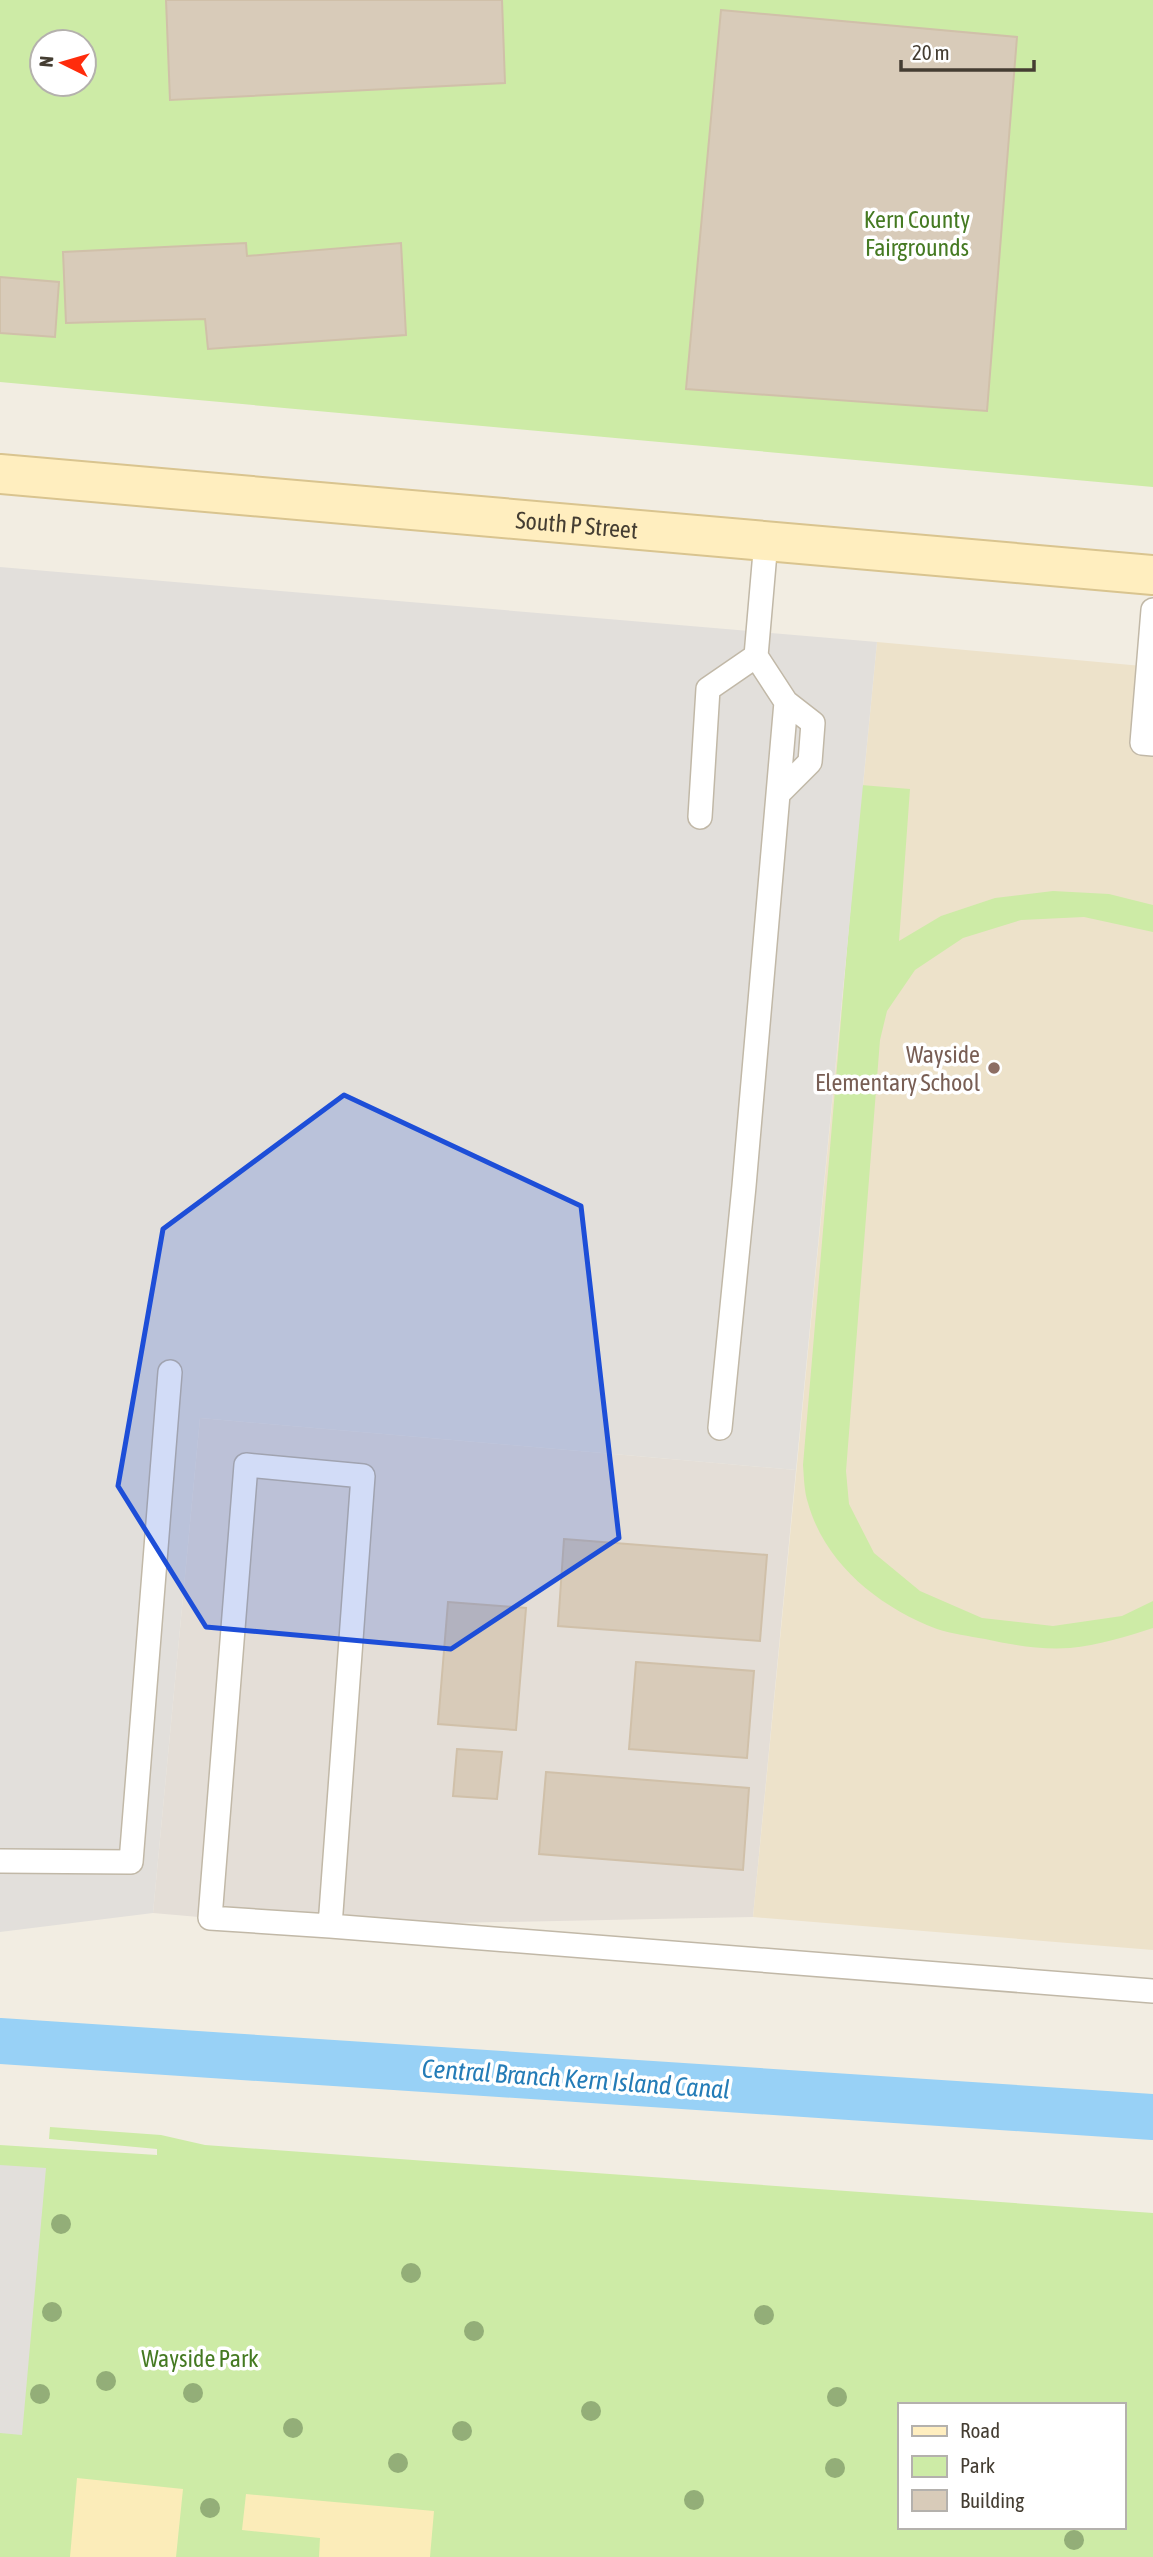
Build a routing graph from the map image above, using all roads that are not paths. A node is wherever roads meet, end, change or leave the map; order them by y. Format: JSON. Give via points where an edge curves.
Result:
{"nodes":[{"id":1,"x":0,"y":474,"type":"edge"},
{"id":2,"x":766,"y":541,"type":"junction"},
{"id":3,"x":1153,"y":575,"type":"edge"},
{"id":4,"x":1153,"y":610,"type":"edge"},
{"id":5,"x":756,"y":656,"type":"junction"},
{"id":6,"x":1153,"y":744,"type":"edge"},
{"id":7,"x":700,"y":817,"type":"dead end"},
{"id":8,"x":170,"y":1372,"type":"dead end"},
{"id":9,"x":720,"y":1428,"type":"dead end"},
{"id":10,"x":0,"y":1861,"type":"edge"},
{"id":11,"x":330,"y":1926,"type":"junction"},
{"id":12,"x":1153,"y":1991,"type":"edge"}],
"edges":[{"from":1,"to":2,"type":"street","name":"South P Street"},
{"from":2,"to":3,"type":"street","name":"South P Street"},
{"from":2,"to":5,"type":"lane"},
{"from":4,"to":6,"type":"lane","via":[[1142,743]]},
{"from":5,"to":7,"type":"lane","via":[[708,689]]},
{"from":5,"to":9,"type":"lane","via":[[786,702],[813,723],[810,762],[780,792]]},
{"from":8,"to":10,"type":"lane","via":[[131,1862]]},
{"from":11,"to":11,"type":"lane","via":[[363,1476],[246,1465],[210,1918]]},
{"from":11,"to":12,"type":"lane"}]}
